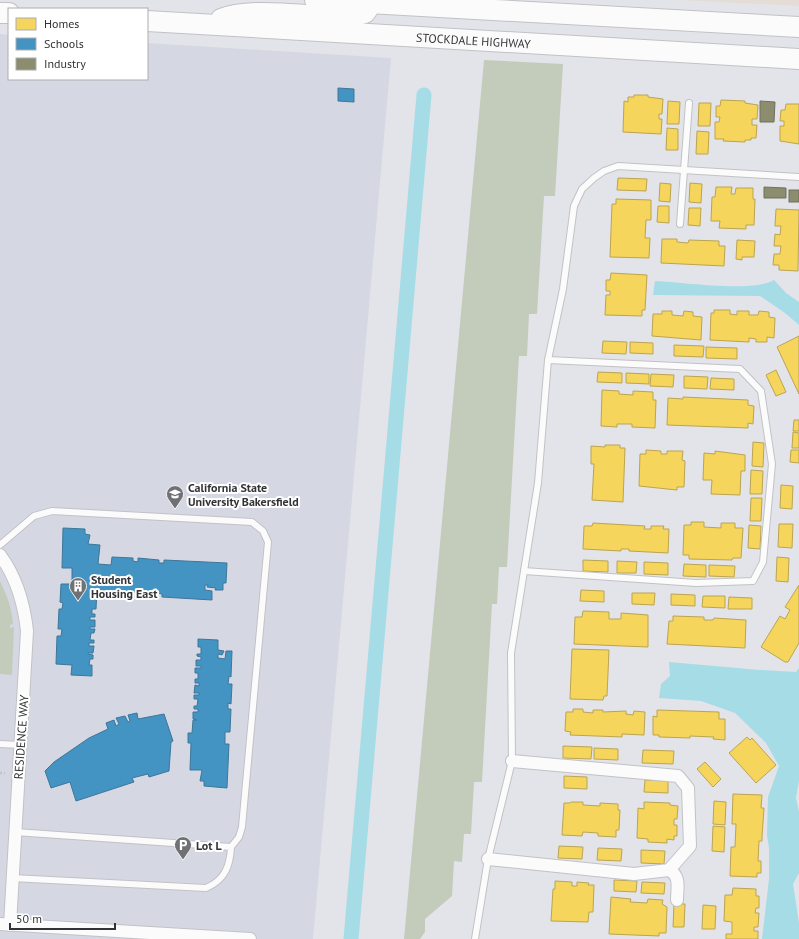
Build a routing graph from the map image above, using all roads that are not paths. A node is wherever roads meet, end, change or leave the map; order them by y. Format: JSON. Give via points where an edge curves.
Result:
{"nodes":[{"id":1,"x":315,"y":0,"type":"edge"},
{"id":2,"x":372,"y":2,"type":"edge"},
{"id":3,"x":148,"y":21,"type":"edge"},
{"id":4,"x":206,"y":25,"type":"junction"},
{"id":5,"x":799,"y":27,"type":"edge"},
{"id":6,"x":799,"y":59,"type":"edge"},
{"id":7,"x":689,"y":103,"type":"dead end"},
{"id":8,"x":684,"y":170,"type":"junction"},
{"id":9,"x":799,"y":177,"type":"edge"},
{"id":10,"x":680,"y":224,"type":"dead end"},
{"id":11,"x":548,"y":360,"type":"junction"},
{"id":12,"x":0,"y":544,"type":"edge"},
{"id":13,"x":0,"y":555,"type":"edge"},
{"id":14,"x":524,"y":571,"type":"junction"},
{"id":15,"x":0,"y":744,"type":"edge"},
{"id":16,"x":21,"y":745,"type":"junction"},
{"id":17,"x":512,"y":761,"type":"junction"},
{"id":18,"x":15,"y":832,"type":"junction"},
{"id":19,"x":231,"y":847,"type":"junction"},
{"id":20,"x":488,"y":859,"type":"junction"},
{"id":21,"x":669,"y":870,"type":"junction"},
{"id":22,"x":12,"y":878,"type":"junction"},
{"id":23,"x":677,"y":900,"type":"dead end"},
{"id":24,"x":5,"y":924,"type":"edge"},
{"id":25,"x":250,"y":939,"type":"edge"},
{"id":26,"x":475,"y":939,"type":"edge"}],
"edges":[{"from":1,"to":2,"type":"main road"},
{"from":2,"to":4,"type":"main road","via":[[365,13],[351,17],[248,13],[229,15]]},
{"from":2,"to":5,"type":"main road","via":[[544,10]]},
{"from":3,"to":4,"type":"main road","name":"STOCKDALE HIGHWAY"},
{"from":4,"to":6,"type":"main road","name":"STOCKDALE HIGHWAY"},
{"from":7,"to":8,"type":"lane"},
{"from":8,"to":9,"type":"lane"},
{"from":8,"to":10,"type":"lane"},
{"from":8,"to":11,"type":"lane","via":[[618,166],[604,171],[582,189],[574,206],[563,289]]},
{"from":11,"to":14,"type":"lane","via":[[538,483]]},
{"from":11,"to":14,"type":"lane","via":[[740,369],[761,391],[772,464],[763,562],[753,581],[723,583]]},
{"from":12,"to":19,"type":"lane","via":[[34,516],[52,511],[252,522],[263,530],[268,542],[243,820],[239,837]]},
{"from":13,"to":16,"type":"street","name":"RESIDENCE WAY","via":[[12,574],[24,607],[26,631]]},
{"from":14,"to":17,"type":"lane","via":[[511,653]]},
{"from":15,"to":16,"type":"lane"},
{"from":16,"to":18,"type":"street","name":"RESIDENCE WAY"},
{"from":17,"to":20,"type":"lane"},
{"from":17,"to":21,"type":"street","via":[[678,776],[688,788],[690,846]]},
{"from":18,"to":19,"type":"lane"},
{"from":18,"to":22,"type":"street","name":"RESIDENCE WAY"},
{"from":19,"to":22,"type":"lane","via":[[230,863],[214,885],[206,888]]},
{"from":20,"to":21,"type":"street","via":[[634,874]]},
{"from":20,"to":26,"type":"lane"},
{"from":21,"to":23,"type":"street","via":[[678,879]]},
{"from":22,"to":24,"type":"street","name":"RESIDENCE WAY"},
{"from":24,"to":25,"type":"street"}]}
